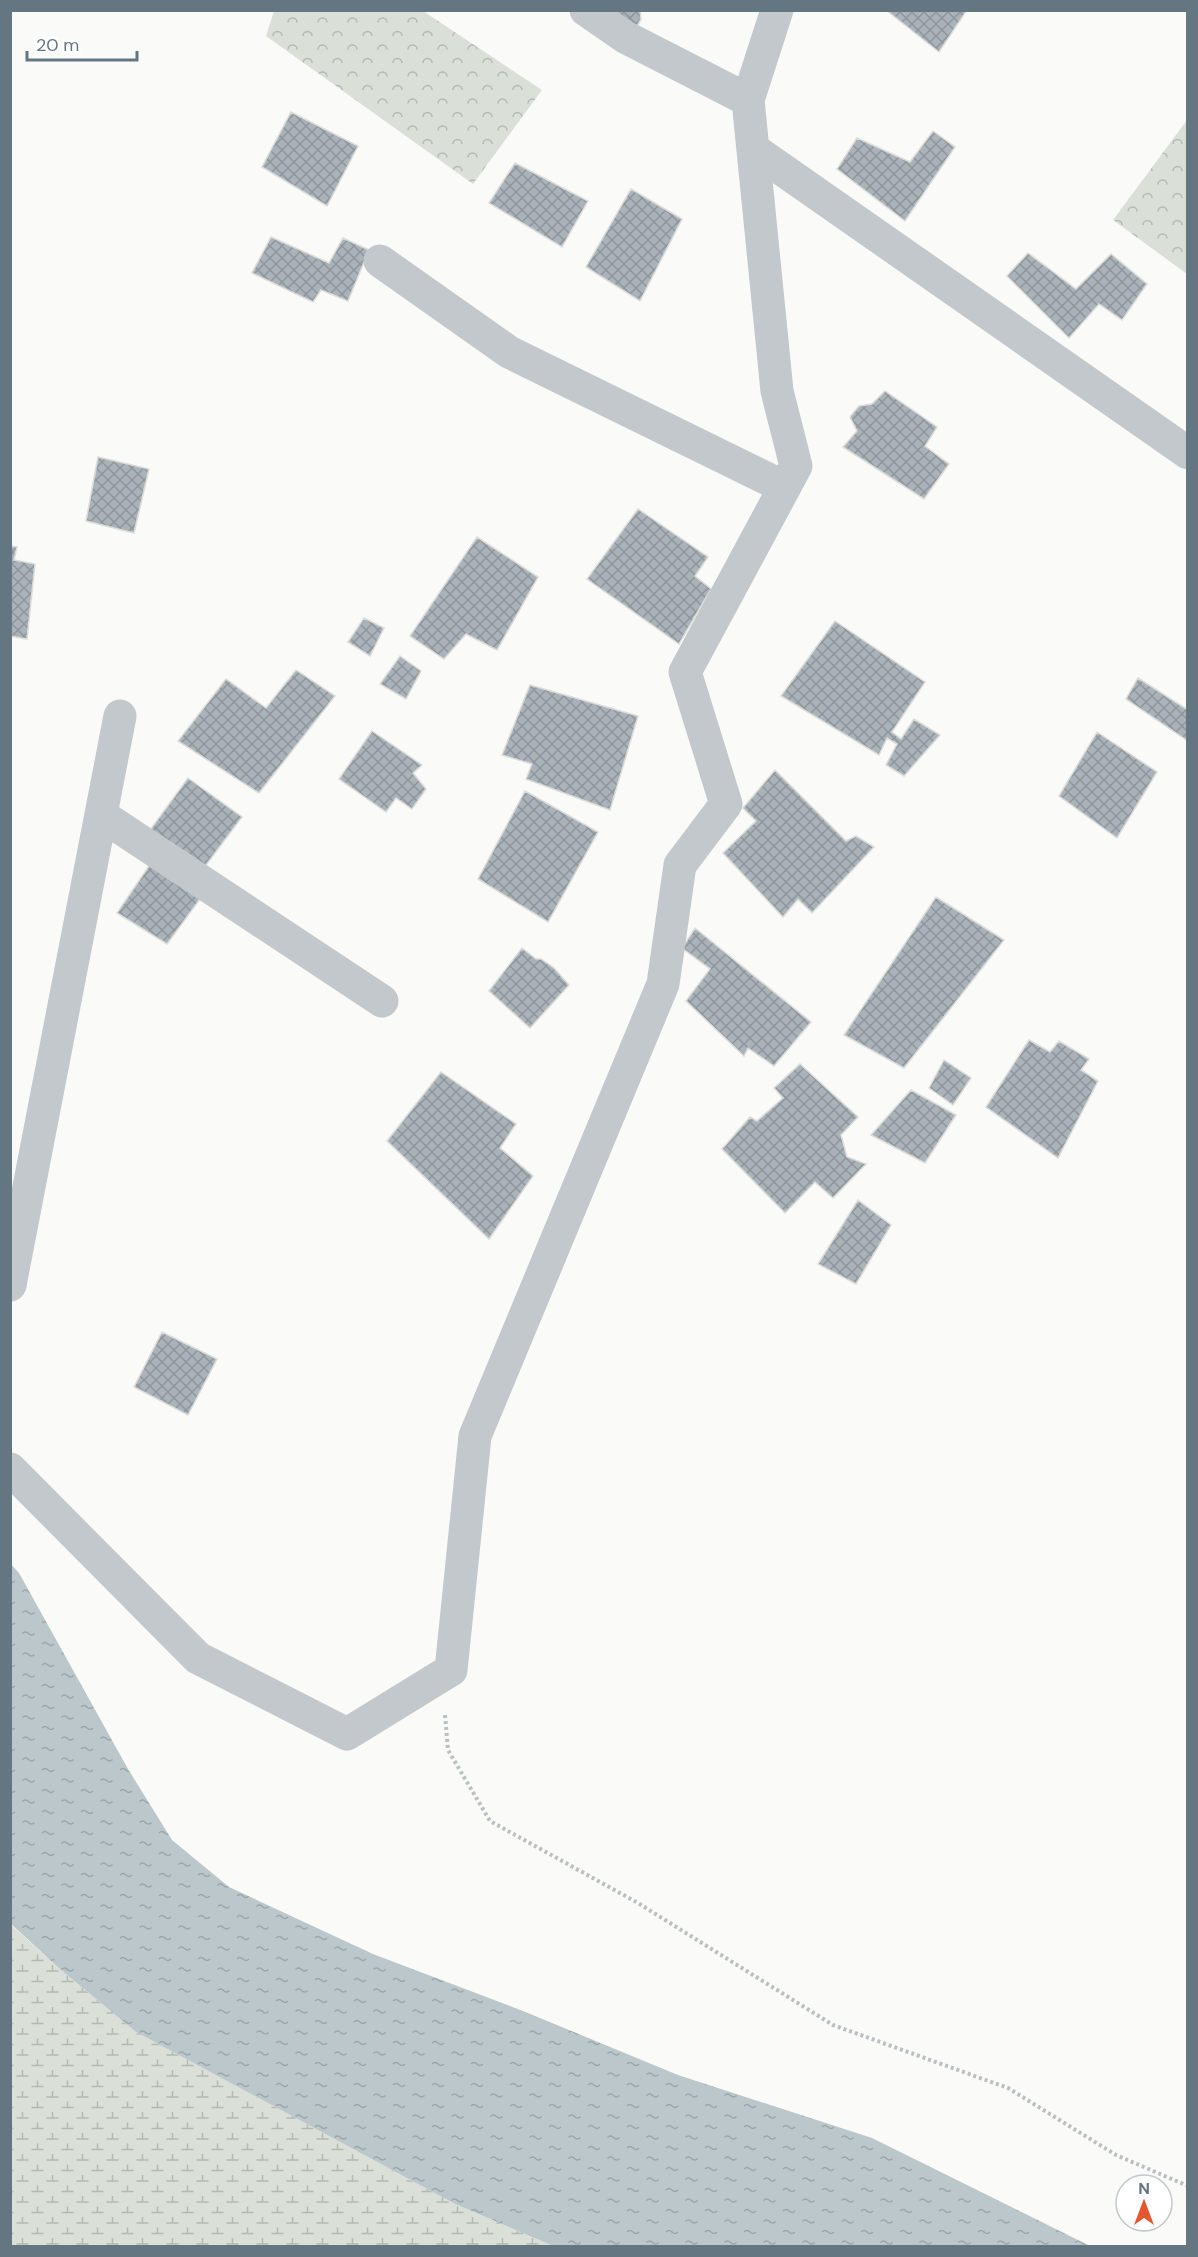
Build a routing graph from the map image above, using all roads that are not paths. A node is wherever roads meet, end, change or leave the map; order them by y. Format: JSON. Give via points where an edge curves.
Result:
{"nodes":[{"id":1,"x":586,"y":10,"type":"edge"},
{"id":2,"x":777,"y":10,"type":"edge"},
{"id":3,"x":748,"y":100,"type":"junction"},
{"id":4,"x":753,"y":149,"type":"junction"},
{"id":5,"x":380,"y":261,"type":"dead end"},
{"id":6,"x":1188,"y":453,"type":"edge"},
{"id":7,"x":784,"y":487,"type":"junction"},
{"id":8,"x":120,"y":716,"type":"dead end"},
{"id":9,"x":101,"y":815,"type":"junction"},
{"id":10,"x":382,"y":1001,"type":"dead end"},
{"id":11,"x":10,"y":1286,"type":"edge"},
{"id":12,"x":10,"y":1468,"type":"edge"}],
"edges":[{"from":1,"to":3,"type":"street","via":[[625,37]]},
{"from":2,"to":3,"type":"street"},
{"from":3,"to":4,"type":"street"},
{"from":4,"to":6,"type":"street"},
{"from":4,"to":7,"type":"street","via":[[777,391],[795,466]]},
{"from":5,"to":7,"type":"street","via":[[509,352]]},
{"from":7,"to":12,"type":"street","via":[[685,672],[726,804],[680,866],[663,984],[475,1436],[451,1670],[347,1734],[198,1658]]},
{"from":8,"to":9,"type":"street"},
{"from":9,"to":10,"type":"street"},
{"from":9,"to":11,"type":"street"}]}
